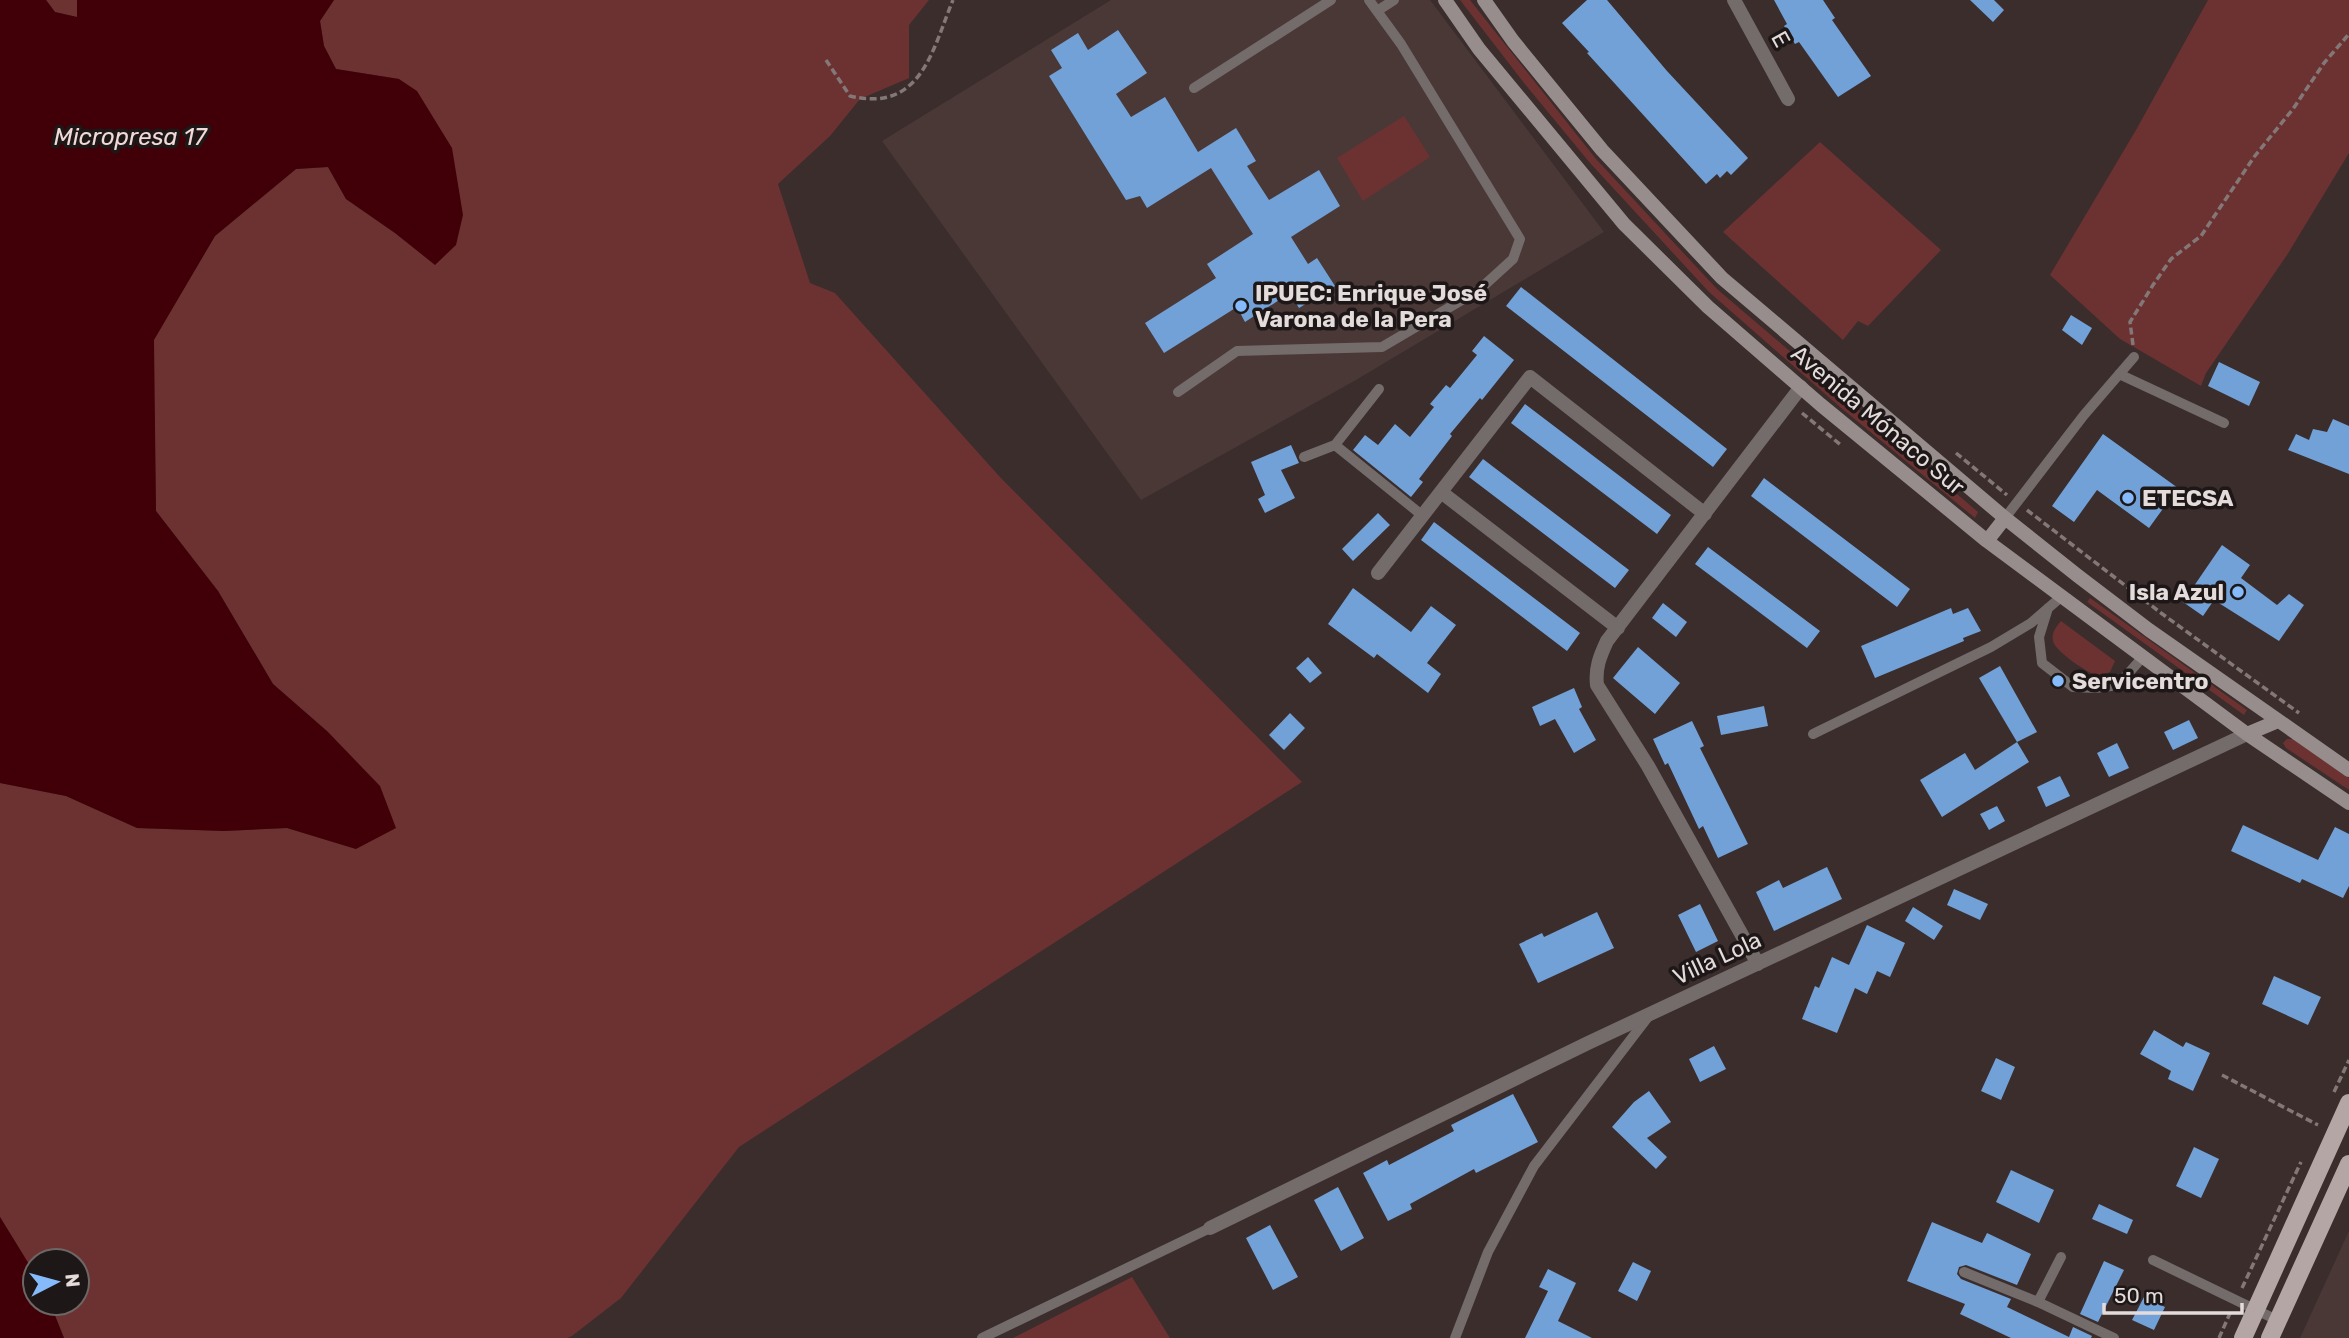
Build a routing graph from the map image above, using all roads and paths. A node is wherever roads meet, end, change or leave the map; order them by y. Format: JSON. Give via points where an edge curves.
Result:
{"nodes":[{"id":1,"x":953,"y":0,"type":"edge"},
{"id":2,"x":1331,"y":0,"type":"edge"},
{"id":3,"x":1369,"y":0,"type":"edge"},
{"id":4,"x":1394,"y":0,"type":"edge"},
{"id":5,"x":1444,"y":0,"type":"edge"},
{"id":6,"x":1484,"y":0,"type":"edge"},
{"id":7,"x":1734,"y":0,"type":"edge"},
{"id":8,"x":1377,"y":11,"type":"junction"},
{"id":9,"x":2349,"y":34,"type":"edge"},
{"id":10,"x":826,"y":60,"type":"dead end"},
{"id":11,"x":1194,"y":88,"type":"dead end"},
{"id":12,"x":1788,"y":99,"type":"dead end"},
{"id":13,"x":2134,"y":356,"type":"joint"},
{"id":14,"x":2119,"y":374,"type":"junction"},
{"id":15,"x":1801,"y":387,"type":"junction"},
{"id":16,"x":1379,"y":389,"type":"dead end"},
{"id":17,"x":1178,"y":392,"type":"dead end"},
{"id":18,"x":2224,"y":423,"type":"dead end"},
{"id":19,"x":1335,"y":444,"type":"junction"},
{"id":20,"x":1952,"y":449,"type":"dead end"},
{"id":21,"x":1304,"y":457,"type":"dead end"},
{"id":22,"x":1441,"y":492,"type":"junction"},
{"id":23,"x":2017,"y":502,"type":"junction"},
{"id":24,"x":1705,"y":513,"type":"junction"},
{"id":25,"x":1423,"y":516,"type":"junction"},
{"id":26,"x":2005,"y":518,"type":"junction"},
{"id":27,"x":1987,"y":541,"type":"junction"},
{"id":28,"x":1378,"y":573,"type":"dead end"},
{"id":29,"x":2078,"y":576,"type":"junction"},
{"id":30,"x":2061,"y":597,"type":"junction"},
{"id":31,"x":2048,"y":607,"type":"junction"},
{"id":32,"x":1618,"y":628,"type":"junction"},
{"id":33,"x":2143,"y":658,"type":"junction"},
{"id":34,"x":2300,"y":714,"type":"dead end"},
{"id":35,"x":2278,"y":721,"type":"junction"},
{"id":36,"x":1813,"y":734,"type":"dead end"},
{"id":37,"x":2247,"y":734,"type":"junction"},
{"id":38,"x":2349,"y":770,"type":"edge"},
{"id":39,"x":2349,"y":803,"type":"edge"},
{"id":40,"x":1758,"y":964,"type":"junction"},
{"id":41,"x":1651,"y":1014,"type":"junction"},
{"id":42,"x":2349,"y":1060,"type":"edge"},
{"id":43,"x":2222,"y":1075,"type":"dead end"},
{"id":44,"x":2330,"y":1101,"type":"dead end"},
{"id":45,"x":2349,"y":1103,"type":"edge"},
{"id":46,"x":2318,"y":1125,"type":"dead end"},
{"id":47,"x":2306,"y":1150,"type":"dead end"},
{"id":48,"x":2324,"y":1160,"type":"junction"},
{"id":49,"x":2348,"y":1169,"type":"edge"},
{"id":50,"x":1210,"y":1228,"type":"joint"},
{"id":51,"x":2061,"y":1257,"type":"dead end"},
{"id":52,"x":2153,"y":1260,"type":"dead end"},
{"id":53,"x":1964,"y":1272,"type":"dead end"},
{"id":54,"x":2236,"y":1300,"type":"junction"},
{"id":55,"x":2038,"y":1302,"type":"junction"},
{"id":56,"x":2256,"y":1310,"type":"junction"},
{"id":57,"x":2278,"y":1321,"type":"junction"},
{"id":58,"x":982,"y":1338,"type":"edge"},
{"id":59,"x":1455,"y":1338,"type":"edge"},
{"id":60,"x":2114,"y":1338,"type":"edge"},
{"id":61,"x":2219,"y":1338,"type":"edge"},
{"id":62,"x":2243,"y":1338,"type":"edge"},
{"id":63,"x":2270,"y":1338,"type":"edge"}],
"edges":[{"from":1,"to":10,"type":"path","via":[[922,75],[901,93],[866,99],[850,96]]},
{"from":2,"to":11,"type":"lane"},
{"from":3,"to":8,"type":"lane"},
{"from":4,"to":8,"type":"lane"},
{"from":5,"to":15,"type":"main road","name":"Avenida Mónaco Sur","via":[[1624,224],[1708,307]]},
{"from":6,"to":26,"type":"main road","name":"Avenida Mónaco Sur","via":[[1602,149],[1722,278]]},
{"from":7,"to":12,"type":"street","name":"E"},
{"from":8,"to":17,"type":"lane","via":[[1520,239],[1513,259],[1479,290],[1382,347],[1237,351]]},
{"from":9,"to":13,"type":"path","via":[[2254,157],[2201,236],[2171,259],[2153,285],[2130,321]]},
{"from":13,"to":14,"type":"lane"},
{"from":14,"to":18,"type":"lane"},
{"from":14,"to":23,"type":"lane"},
{"from":15,"to":24,"type":"street"},
{"from":15,"to":27,"type":"main road","name":"Avenida Mónaco Sur"},
{"from":16,"to":19,"type":"lane"},
{"from":19,"to":21,"type":"lane"},
{"from":19,"to":25,"type":"lane"},
{"from":20,"to":23,"type":"path"},
{"from":22,"to":24,"type":"street","via":[[1530,377]]},
{"from":22,"to":25,"type":"street"},
{"from":22,"to":32,"type":"street"},
{"from":23,"to":26,"type":"lane"},
{"from":23,"to":34,"type":"path"},
{"from":24,"to":32,"type":"street"},
{"from":25,"to":28,"type":"street"},
{"from":26,"to":27,"type":"main road"},
{"from":26,"to":29,"type":"main road","name":"Avenida Mónaco Sur"},
{"from":27,"to":30,"type":"main road","name":"Avenida Mónaco Sur"},
{"from":29,"to":30,"type":"main road"},
{"from":29,"to":35,"type":"main road","name":"Avenida Mónaco Sur"},
{"from":30,"to":31,"type":"lane"},
{"from":30,"to":33,"type":"main road","name":"Avenida Mónaco Sur"},
{"from":31,"to":33,"type":"lane","via":[[2039,637],[2042,663],[2073,687],[2111,686]]},
{"from":31,"to":36,"type":"lane","via":[[1991,647]]},
{"from":32,"to":40,"type":"street","via":[[1599,659],[1597,685],[1648,766]]},
{"from":33,"to":37,"type":"main road","name":"Avenida Mónaco Sur"},
{"from":35,"to":37,"type":"main road"},
{"from":35,"to":38,"type":"main road","name":"Avenida Mónaco Sur"},
{"from":37,"to":39,"type":"main road","name":"Avenida Mónaco Sur"},
{"from":37,"to":40,"type":"street","name":"Villa Lola"},
{"from":40,"to":41,"type":"street","name":"Villa Lola"},
{"from":41,"to":50,"type":"street","name":"Villa Lola"},
{"from":41,"to":59,"type":"lane","via":[[1534,1166],[1488,1252]]},
{"from":42,"to":44,"type":"path"},
{"from":43,"to":46,"type":"path"},
{"from":45,"to":48,"type":"main road"},
{"from":47,"to":54,"type":"path"},
{"from":48,"to":49,"type":"street"},
{"from":48,"to":56,"type":"main road"},
{"from":49,"to":57,"type":"main road"},
{"from":50,"to":58,"type":"lane"},
{"from":51,"to":55,"type":"lane"},
{"from":52,"to":54,"type":"lane"},
{"from":53,"to":55,"type":"lane"},
{"from":54,"to":56,"type":"lane"},
{"from":54,"to":61,"type":"path"},
{"from":55,"to":60,"type":"lane"},
{"from":56,"to":57,"type":"lane"},
{"from":56,"to":62,"type":"main road"},
{"from":57,"to":63,"type":"main road"}]}
